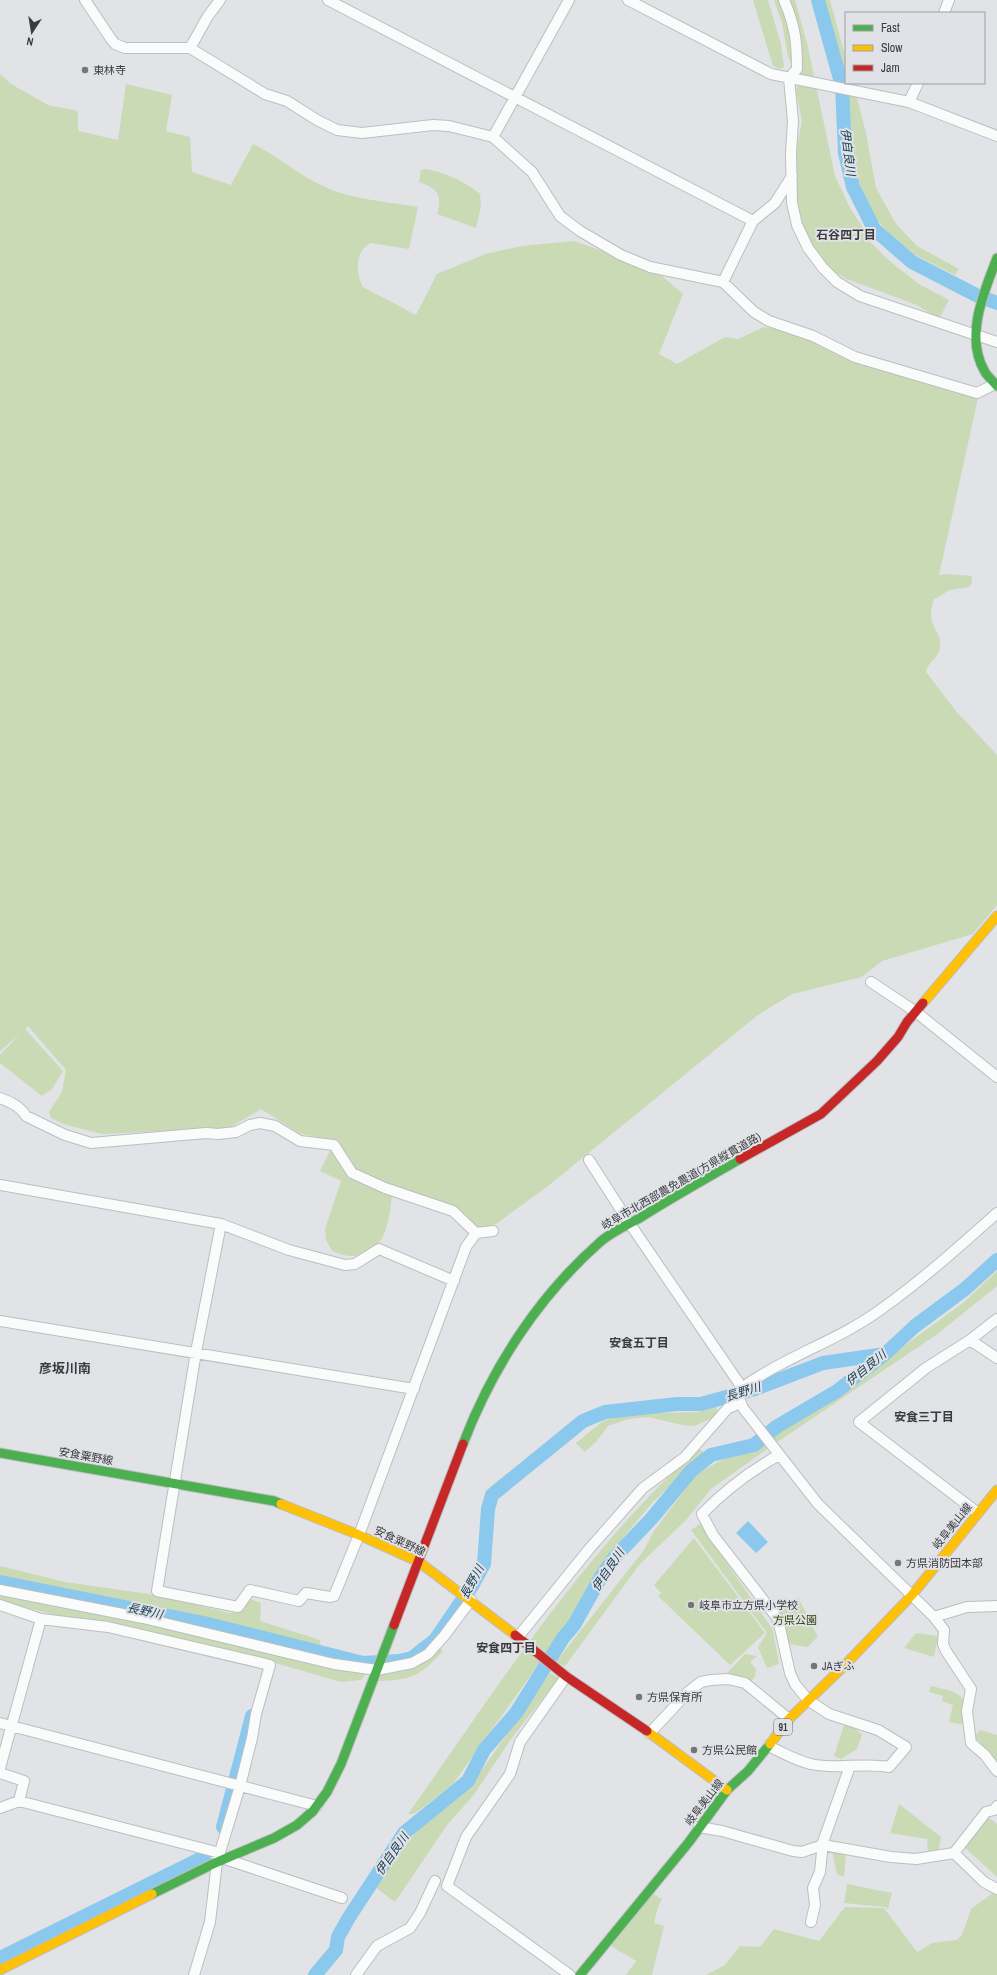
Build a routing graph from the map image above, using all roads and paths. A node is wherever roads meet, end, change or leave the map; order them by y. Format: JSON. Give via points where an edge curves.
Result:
{"nodes":[{"id":1,"x":85,"y":0,"type":"edge"},
{"id":2,"x":220,"y":0,"type":"edge"},
{"id":3,"x":328,"y":0,"type":"edge"},
{"id":4,"x":569,"y":0,"type":"edge"},
{"id":5,"x":628,"y":0,"type":"edge"},
{"id":6,"x":784,"y":0,"type":"edge"},
{"id":7,"x":949,"y":0,"type":"edge"},
{"id":8,"x":944,"y":12,"type":"edge"},
{"id":9,"x":190,"y":48,"type":"junction"},
{"id":10,"x":793,"y":78,"type":"junction"},
{"id":11,"x":918,"y":84,"type":"edge"},
{"id":12,"x":515,"y":98,"type":"junction"},
{"id":13,"x":909,"y":102,"type":"junction"},
{"id":14,"x":997,"y":136,"type":"edge"},
{"id":15,"x":492,"y":137,"type":"junction"},
{"id":16,"x":792,"y":176,"type":"junction"},
{"id":17,"x":753,"y":221,"type":"junction"},
{"id":18,"x":996,"y":262,"type":"edge"},
{"id":19,"x":723,"y":282,"type":"junction"},
{"id":20,"x":975,"y":335,"type":"junction"},
{"id":21,"x":997,"y":342,"type":"edge"},
{"id":22,"x":996,"y":385,"type":"edge"},
{"id":23,"x":997,"y":916,"type":"edge"},
{"id":24,"x":871,"y":982,"type":"dead end"},
{"id":25,"x":916,"y":1012,"type":"junction"},
{"id":26,"x":997,"y":1077,"type":"edge"},
{"id":27,"x":0,"y":1098,"type":"edge"},
{"id":28,"x":589,"y":1160,"type":"dead end"},
{"id":29,"x":0,"y":1184,"type":"edge"},
{"id":30,"x":997,"y":1213,"type":"edge"},
{"id":31,"x":221,"y":1224,"type":"junction"},
{"id":32,"x":630,"y":1224,"type":"junction"},
{"id":33,"x":493,"y":1231,"type":"dead end"},
{"id":34,"x":476,"y":1233,"type":"junction"},
{"id":35,"x":454,"y":1281,"type":"junction"},
{"id":36,"x":997,"y":1319,"type":"edge"},
{"id":37,"x":0,"y":1321,"type":"edge"},
{"id":38,"x":970,"y":1340,"type":"junction"},
{"id":39,"x":196,"y":1352,"type":"junction"},
{"id":40,"x":997,"y":1358,"type":"edge"},
{"id":41,"x":414,"y":1389,"type":"junction"},
{"id":42,"x":743,"y":1389,"type":"junction"},
{"id":43,"x":742,"y":1404,"type":"junction"},
{"id":44,"x":0,"y":1453,"type":"edge"},
{"id":45,"x":778,"y":1453,"type":"junction"},
{"id":46,"x":175,"y":1483,"type":"junction"},
{"id":47,"x":997,"y":1490,"type":"edge"},
{"id":48,"x":978,"y":1513,"type":"junction"},
{"id":49,"x":359,"y":1535,"type":"junction"},
{"id":50,"x":419,"y":1562,"type":"junction"},
{"id":51,"x":0,"y":1590,"type":"edge"},
{"id":52,"x":912,"y":1595,"type":"junction"},
{"id":53,"x":470,"y":1599,"type":"junction"},
{"id":54,"x":0,"y":1605,"type":"edge"},
{"id":55,"x":997,"y":1606,"type":"edge"},
{"id":56,"x":934,"y":1617,"type":"junction"},
{"id":57,"x":41,"y":1619,"type":"junction"},
{"id":58,"x":521,"y":1639,"type":"junction"},
{"id":59,"x":378,"y":1668,"type":"junction"},
{"id":60,"x":565,"y":1679,"type":"junction"},
{"id":61,"x":808,"y":1700,"type":"junction"},
{"id":62,"x":789,"y":1719,"type":"junction"},
{"id":63,"x":0,"y":1723,"type":"edge"},
{"id":64,"x":12,"y":1725,"type":"junction"},
{"id":65,"x":650,"y":1733,"type":"junction"},
{"id":66,"x":768,"y":1746,"type":"junction"},
{"id":67,"x":850,"y":1766,"type":"junction"},
{"id":68,"x":0,"y":1768,"type":"edge"},
{"id":69,"x":997,"y":1771,"type":"edge"},
{"id":70,"x":0,"y":1772,"type":"edge"},
{"id":71,"x":236,"y":1785,"type":"junction"},
{"id":72,"x":727,"y":1790,"type":"junction"},
{"id":73,"x":19,"y":1801,"type":"junction"},
{"id":74,"x":317,"y":1806,"type":"junction"},
{"id":75,"x":997,"y":1806,"type":"edge"},
{"id":76,"x":0,"y":1808,"type":"edge"},
{"id":77,"x":699,"y":1828,"type":"junction"},
{"id":78,"x":823,"y":1845,"type":"junction"},
{"id":79,"x":954,"y":1853,"type":"junction"},
{"id":80,"x":221,"y":1858,"type":"junction"},
{"id":81,"x":435,"y":1881,"type":"dead end"},
{"id":82,"x":997,"y":1889,"type":"edge"},
{"id":83,"x":342,"y":1898,"type":"dead end"},
{"id":84,"x":810,"y":1922,"type":"dead end"},
{"id":85,"x":0,"y":1970,"type":"edge"},
{"id":86,"x":194,"y":1975,"type":"edge"},
{"id":87,"x":356,"y":1975,"type":"edge"},
{"id":88,"x":570,"y":1975,"type":"edge"},
{"id":89,"x":580,"y":1975,"type":"edge"}],
"edges":[{"from":1,"to":9,"type":"street","via":[[111,39],[120,46]]},
{"from":2,"to":9,"type":"street"},
{"from":3,"to":12,"type":"street"},
{"from":4,"to":12,"type":"street"},
{"from":5,"to":10,"type":"street","via":[[771,74]]},
{"from":6,"to":10,"type":"street","via":[[792,19],[797,42],[797,69]]},
{"from":7,"to":8,"type":"street"},
{"from":9,"to":15,"type":"street","via":[[265,94],[287,101],[337,130],[362,133],[433,125],[449,126]]},
{"from":10,"to":13,"type":"street"},
{"from":10,"to":16,"type":"street","via":[[790,153]]},
{"from":11,"to":13,"type":"street"},
{"from":12,"to":15,"type":"street"},
{"from":12,"to":17,"type":"street"},
{"from":13,"to":14,"type":"street"},
{"from":15,"to":19,"type":"street","via":[[532,172],[560,216],[580,231],[621,255],[650,267]]},
{"from":16,"to":17,"type":"street","via":[[775,203]]},
{"from":16,"to":20,"type":"street","via":[[792,203],[798,225],[808,248],[837,282],[860,296]]},
{"from":17,"to":19,"type":"street"},
{"from":18,"to":20,"type":"street","via":[[984,293]]},
{"from":19,"to":22,"type":"street","via":[[754,312],[768,321],[813,336],[855,357],[977,393]]},
{"from":20,"to":21,"type":"street"},
{"from":20,"to":22,"type":"street","via":[[980,364]]},
{"from":23,"to":25,"type":"street"},
{"from":24,"to":25,"type":"street"},
{"from":25,"to":26,"type":"street"},
{"from":25,"to":32,"type":"street","name":"岐阜市北西部農免農道(方県縦貫道路)","via":[[898,1038],[877,1061],[821,1114],[681,1192]]},
{"from":27,"to":34,"type":"street","via":[[10,1101],[32,1119],[65,1135],[90,1143],[236,1132],[260,1123],[275,1126],[300,1141],[334,1145],[352,1173],[385,1188],[453,1211]]},
{"from":28,"to":32,"type":"street"},
{"from":29,"to":31,"type":"street"},
{"from":30,"to":42,"type":"street","via":[[880,1311],[822,1345],[761,1376]]},
{"from":31,"to":35,"type":"street","via":[[289,1250],[345,1265],[355,1264],[379,1249]]},
{"from":31,"to":39,"type":"street"},
{"from":32,"to":42,"type":"street"},
{"from":32,"to":50,"type":"street","name":"岐阜市北西部農免農道(方県縦貫道路)","via":[[600,1242],[569,1272],[528,1320],[512,1344],[472,1421]]},
{"from":33,"to":34,"type":"street"},
{"from":34,"to":35,"type":"street","via":[[466,1247]]},
{"from":35,"to":41,"type":"street"},
{"from":36,"to":38,"type":"street"},
{"from":37,"to":39,"type":"street"},
{"from":38,"to":40,"type":"street"},
{"from":38,"to":48,"type":"street","via":[[926,1368],[859,1422]]},
{"from":39,"to":41,"type":"street"},
{"from":39,"to":46,"type":"street"},
{"from":41,"to":49,"type":"street"},
{"from":42,"to":43,"type":"street"},
{"from":43,"to":45,"type":"street"},
{"from":43,"to":58,"type":"street","via":[[728,1408],[685,1457],[643,1488],[590,1548]]},
{"from":44,"to":46,"type":"street","name":"安食粟野線"},
{"from":45,"to":52,"type":"street","via":[[818,1504]]},
{"from":45,"to":61,"type":"street","via":[[719,1496],[702,1514],[714,1535],[778,1619],[790,1673]]},
{"from":46,"to":49,"type":"street","name":"安食粟野線","via":[[274,1502]]},
{"from":46,"to":49,"type":"street","via":[[157,1591],[238,1606],[250,1590],[299,1601],[306,1593],[334,1596]]},
{"from":47,"to":48,"type":"street","name":"岐阜美山線","number":"91"},
{"from":48,"to":52,"type":"street","name":"岐阜美山線","number":"91"},
{"from":49,"to":50,"type":"street","name":"安食粟野線"},
{"from":50,"to":53,"type":"street","name":"安食粟野線"},
{"from":50,"to":59,"type":"street","name":"岐阜市北西部農免農道(方県縦貫道路)"},
{"from":51,"to":59,"type":"street","via":[[143,1618],[334,1664]]},
{"from":52,"to":56,"type":"street"},
{"from":52,"to":61,"type":"street","name":"岐阜美山線","number":"91"},
{"from":53,"to":58,"type":"street","name":"安食粟野線"},
{"from":53,"to":59,"type":"street","via":[[428,1654],[412,1663]]},
{"from":54,"to":57,"type":"street"},
{"from":55,"to":56,"type":"street","via":[[968,1607]]},
{"from":56,"to":69,"type":"street","via":[[944,1630],[943,1644],[946,1651],[971,1689],[967,1711],[971,1743],[985,1755]]},
{"from":57,"to":64,"type":"street"},
{"from":57,"to":71,"type":"street","via":[[108,1627],[270,1665],[252,1738]]},
{"from":58,"to":60,"type":"street","name":"安食粟野線"},
{"from":59,"to":74,"type":"street","via":[[341,1764],[328,1791]]},
{"from":60,"to":65,"type":"street","name":"安食粟野線"},
{"from":60,"to":88,"type":"street","via":[[520,1742],[510,1774],[466,1837],[447,1886]]},
{"from":61,"to":62,"type":"street","name":"岐阜美山線","number":"91"},
{"from":61,"to":67,"type":"street","via":[[828,1714],[878,1730],[906,1747],[889,1767],[874,1764]]},
{"from":62,"to":65,"type":"street","via":[[745,1683],[728,1679],[711,1680],[701,1682],[688,1692]]},
{"from":62,"to":66,"type":"street","name":"岐阜美山線","number":"91"},
{"from":63,"to":64,"type":"street"},
{"from":64,"to":68,"type":"street"},
{"from":64,"to":71,"type":"street"},
{"from":65,"to":72,"type":"street","name":"安食粟野線"},
{"from":66,"to":67,"type":"street","via":[[810,1764]]},
{"from":66,"to":72,"type":"street","name":"岐阜美山線","number":"91","via":[[748,1771]]},
{"from":67,"to":78,"type":"street"},
{"from":70,"to":73,"type":"street","via":[[24,1781]]},
{"from":71,"to":74,"type":"street"},
{"from":71,"to":80,"type":"street"},
{"from":72,"to":77,"type":"street","name":"岐阜美山線","number":"91"},
{"from":73,"to":76,"type":"street"},
{"from":73,"to":80,"type":"street","via":[[206,1850]]},
{"from":74,"to":80,"type":"street","via":[[285,1833]]},
{"from":75,"to":79,"type":"street","via":[[994,1810],[986,1812]]},
{"from":77,"to":78,"type":"street","via":[[722,1831],[794,1851],[802,1852]]},
{"from":77,"to":89,"type":"street","name":"岐阜美山線","number":"91"},
{"from":78,"to":79,"type":"street","via":[[916,1859]]},
{"from":78,"to":84,"type":"street","via":[[820,1872],[813,1888],[815,1905]]},
{"from":79,"to":82,"type":"street","via":[[984,1882]]},
{"from":80,"to":83,"type":"street"},
{"from":80,"to":85,"type":"street"},
{"from":80,"to":86,"type":"street","via":[[210,1922]]},
{"from":81,"to":87,"type":"street","via":[[410,1928],[377,1946]]}]}
